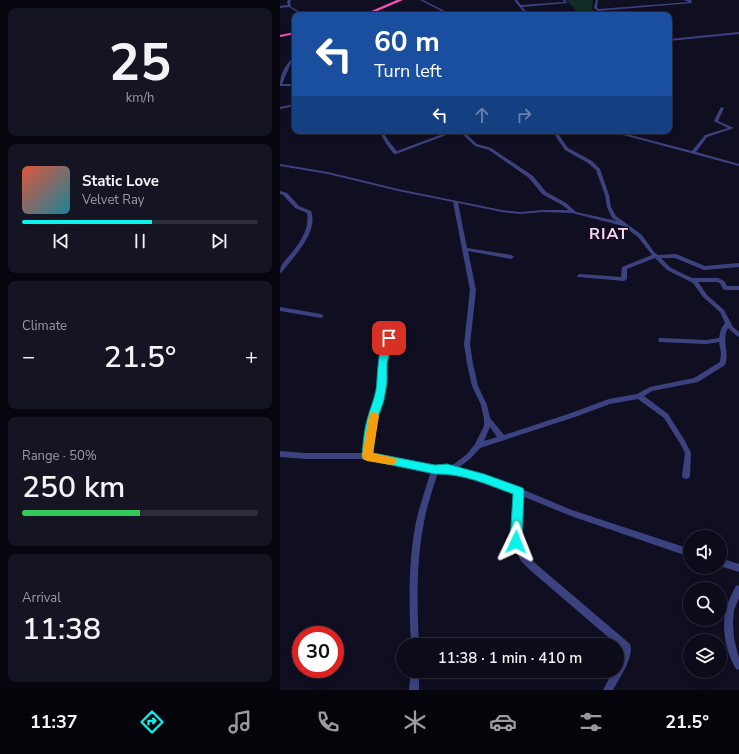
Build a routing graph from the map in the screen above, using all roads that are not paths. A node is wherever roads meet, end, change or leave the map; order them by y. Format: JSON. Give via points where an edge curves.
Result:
{"nodes":[{"id":1,"x":290,"y":0,"type":"edge"},
{"id":2,"x":401,"y":0,"type":"edge"},
{"id":3,"x":408,"y":0,"type":"edge"},
{"id":4,"x":421,"y":0,"type":"edge"},
{"id":5,"x":515,"y":0,"type":"edge"},
{"id":6,"x":564,"y":0,"type":"edge"},
{"id":7,"x":597,"y":0,"type":"edge"},
{"id":8,"x":670,"y":0,"type":"edge"},
{"id":9,"x":685,"y":0,"type":"edge"},
{"id":10,"x":669,"y":5,"type":"junction"},
{"id":11,"x":289,"y":6,"type":"junction"},
{"id":12,"x":520,"y":6,"type":"junction"},
{"id":13,"x":280,"y":7,"type":"edge"},
{"id":14,"x":306,"y":9,"type":"dead end"},
{"id":15,"x":298,"y":12,"type":"edge"},
{"id":16,"x":304,"y":12,"type":"edge"},
{"id":17,"x":371,"y":12,"type":"edge"},
{"id":18,"x":381,"y":12,"type":"edge"},
{"id":19,"x":446,"y":12,"type":"edge"},
{"id":20,"x":525,"y":12,"type":"edge"},
{"id":21,"x":292,"y":33,"type":"edge"},
{"id":22,"x":739,"y":33,"type":"edge"},
{"id":23,"x":280,"y":35,"type":"edge"},
{"id":24,"x":672,"y":40,"type":"edge"},
{"id":25,"x":292,"y":62,"type":"edge"},
{"id":26,"x":288,"y":67,"type":"junction"},
{"id":27,"x":292,"y":67,"type":"edge"},
{"id":28,"x":280,"y":85,"type":"edge"},
{"id":29,"x":292,"y":85,"type":"edge"},
{"id":30,"x":292,"y":106,"type":"edge"},
{"id":31,"x":280,"y":108,"type":"edge"},
{"id":32,"x":722,"y":108,"type":"dead end"},
{"id":33,"x":383,"y":134,"type":"edge"},
{"id":34,"x":447,"y":134,"type":"edge"},
{"id":35,"x":464,"y":134,"type":"edge"},
{"id":36,"x":556,"y":134,"type":"edge"},
{"id":37,"x":622,"y":134,"type":"edge"},
{"id":38,"x":694,"y":152,"type":"junction"},
{"id":39,"x":280,"y":165,"type":"edge"},
{"id":40,"x":739,"y":165,"type":"edge"},
{"id":41,"x":280,"y":192,"type":"edge"},
{"id":42,"x":455,"y":202,"type":"junction"},
{"id":43,"x":574,"y":212,"type":"junction"},
{"id":44,"x":626,"y":225,"type":"junction"},
{"id":45,"x":465,"y":250,"type":"junction"},
{"id":46,"x":655,"y":256,"type":"junction"},
{"id":47,"x":511,"y":257,"type":"dead end"},
{"id":48,"x":739,"y":265,"type":"edge"},
{"id":49,"x":280,"y":271,"type":"edge"},
{"id":50,"x":580,"y":276,"type":"dead end"},
{"id":51,"x":692,"y":280,"type":"junction"},
{"id":52,"x":739,"y":288,"type":"edge"},
{"id":53,"x":280,"y":309,"type":"edge"},
{"id":54,"x":321,"y":316,"type":"dead end"},
{"id":55,"x":728,"y":323,"type":"junction"},
{"id":56,"x":739,"y":335,"type":"edge"},
{"id":57,"x":389,"y":338,"type":"dead end"},
{"id":58,"x":660,"y":340,"type":"dead end"},
{"id":59,"x":721,"y":340,"type":"junction"},
{"id":60,"x":639,"y":396,"type":"junction"},
{"id":61,"x":487,"y":419,"type":"junction"},
{"id":62,"x":502,"y":438,"type":"junction"},
{"id":63,"x":478,"y":446,"type":"junction"},
{"id":64,"x":280,"y":454,"type":"edge"},
{"id":65,"x":367,"y":456,"type":"junction"},
{"id":66,"x":435,"y":469,"type":"junction"},
{"id":67,"x":447,"y":469,"type":"junction"},
{"id":68,"x":686,"y":476,"type":"dead end"},
{"id":69,"x":519,"y":495,"type":"junction"},
{"id":70,"x":683,"y":551,"type":"edge"},
{"id":71,"x":727,"y":564,"type":"edge"},
{"id":72,"x":739,"y":568,"type":"edge"},
{"id":73,"x":739,"y":589,"type":"edge"},
{"id":74,"x":415,"y":638,"type":"edge"},
{"id":75,"x":739,"y":666,"type":"edge"},
{"id":76,"x":415,"y":678,"type":"edge"},
{"id":77,"x":414,"y":690,"type":"edge"},
{"id":78,"x":608,"y":690,"type":"edge"}],
"edges":[{"from":1,"to":11,"type":"street"},
{"from":2,"to":17,"type":"highway"},
{"from":3,"to":18,"type":"highway"},
{"from":4,"to":19,"type":"street"},
{"from":5,"to":12,"type":"street"},
{"from":6,"to":12,"type":"street","via":[[566,3]]},
{"from":7,"to":10,"type":"street","via":[[597,10]]},
{"from":8,"to":10,"type":"street"},
{"from":9,"to":10,"type":"street","via":[[691,3]]},
{"from":11,"to":13,"type":"street"},
{"from":11,"to":15,"type":"street"},
{"from":12,"to":20,"type":"street"},
{"from":14,"to":16,"type":"street"},
{"from":21,"to":23,"type":"highway"},
{"from":22,"to":24,"type":"street"},
{"from":25,"to":26,"type":"street"},
{"from":26,"to":27,"type":"street"},
{"from":26,"to":28,"type":"street"},
{"from":28,"to":29,"type":"street"},
{"from":30,"to":31,"type":"street"},
{"from":32,"to":38,"type":"street","via":[[716,121],[731,129],[706,136]]},
{"from":33,"to":34,"type":"street","via":[[396,152]]},
{"from":35,"to":43,"type":"street","via":[[476,145],[490,150],[531,177],[544,193]]},
{"from":36,"to":44,"type":"street","via":[[566,149],[595,166],[612,215]]},
{"from":37,"to":38,"type":"street"},
{"from":38,"to":40,"type":"street"},
{"from":39,"to":42,"type":"street","via":[[328,173]]},
{"from":41,"to":49,"type":"street","via":[[297,207],[308,212],[310,218],[306,236]]},
{"from":42,"to":43,"type":"street","via":[[520,213]]},
{"from":42,"to":45,"type":"street"},
{"from":43,"to":44,"type":"street"},
{"from":44,"to":46,"type":"street","via":[[640,236]]},
{"from":45,"to":47,"type":"street"},
{"from":45,"to":61,"type":"street","via":[[473,290],[467,344],[472,375]]},
{"from":46,"to":48,"type":"street","via":[[676,256],[704,268]]},
{"from":46,"to":50,"type":"street","via":[[623,268],[624,279]]},
{"from":46,"to":51,"type":"street","via":[[672,271]]},
{"from":51,"to":52,"type":"street","via":[[718,280],[725,288]]},
{"from":51,"to":55,"type":"street","via":[[722,311]]},
{"from":53,"to":54,"type":"street"},
{"from":55,"to":56,"type":"street"},
{"from":55,"to":59,"type":"street"},
{"from":57,"to":65,"type":"street","via":[[382,363],[383,382],[372,420]]},
{"from":58,"to":59,"type":"street"},
{"from":59,"to":60,"type":"street","via":[[724,358],[718,367],[696,380],[650,390]]},
{"from":60,"to":62,"type":"street","via":[[610,402]]},
{"from":60,"to":68,"type":"street","via":[[666,416],[683,443],[688,453]]},
{"from":61,"to":62,"type":"street"},
{"from":61,"to":63,"type":"street","via":[[487,426]]},
{"from":62,"to":63,"type":"street"},
{"from":63,"to":67,"type":"street","via":[[456,466]]},
{"from":64,"to":65,"type":"street"},
{"from":65,"to":66,"type":"street"},
{"from":66,"to":67,"type":"street"},
{"from":66,"to":74,"type":"street","via":[[424,505],[415,564]]},
{"from":67,"to":69,"type":"street","via":[[481,478]]},
{"from":69,"to":70,"type":"street"},
{"from":69,"to":78,"type":"street","via":[[516,542],[524,558],[627,647],[626,656]]},
{"from":71,"to":72,"type":"street"},
{"from":73,"to":75,"type":"street","via":[[730,610],[729,622],[733,656]]},
{"from":76,"to":77,"type":"street"}]}
